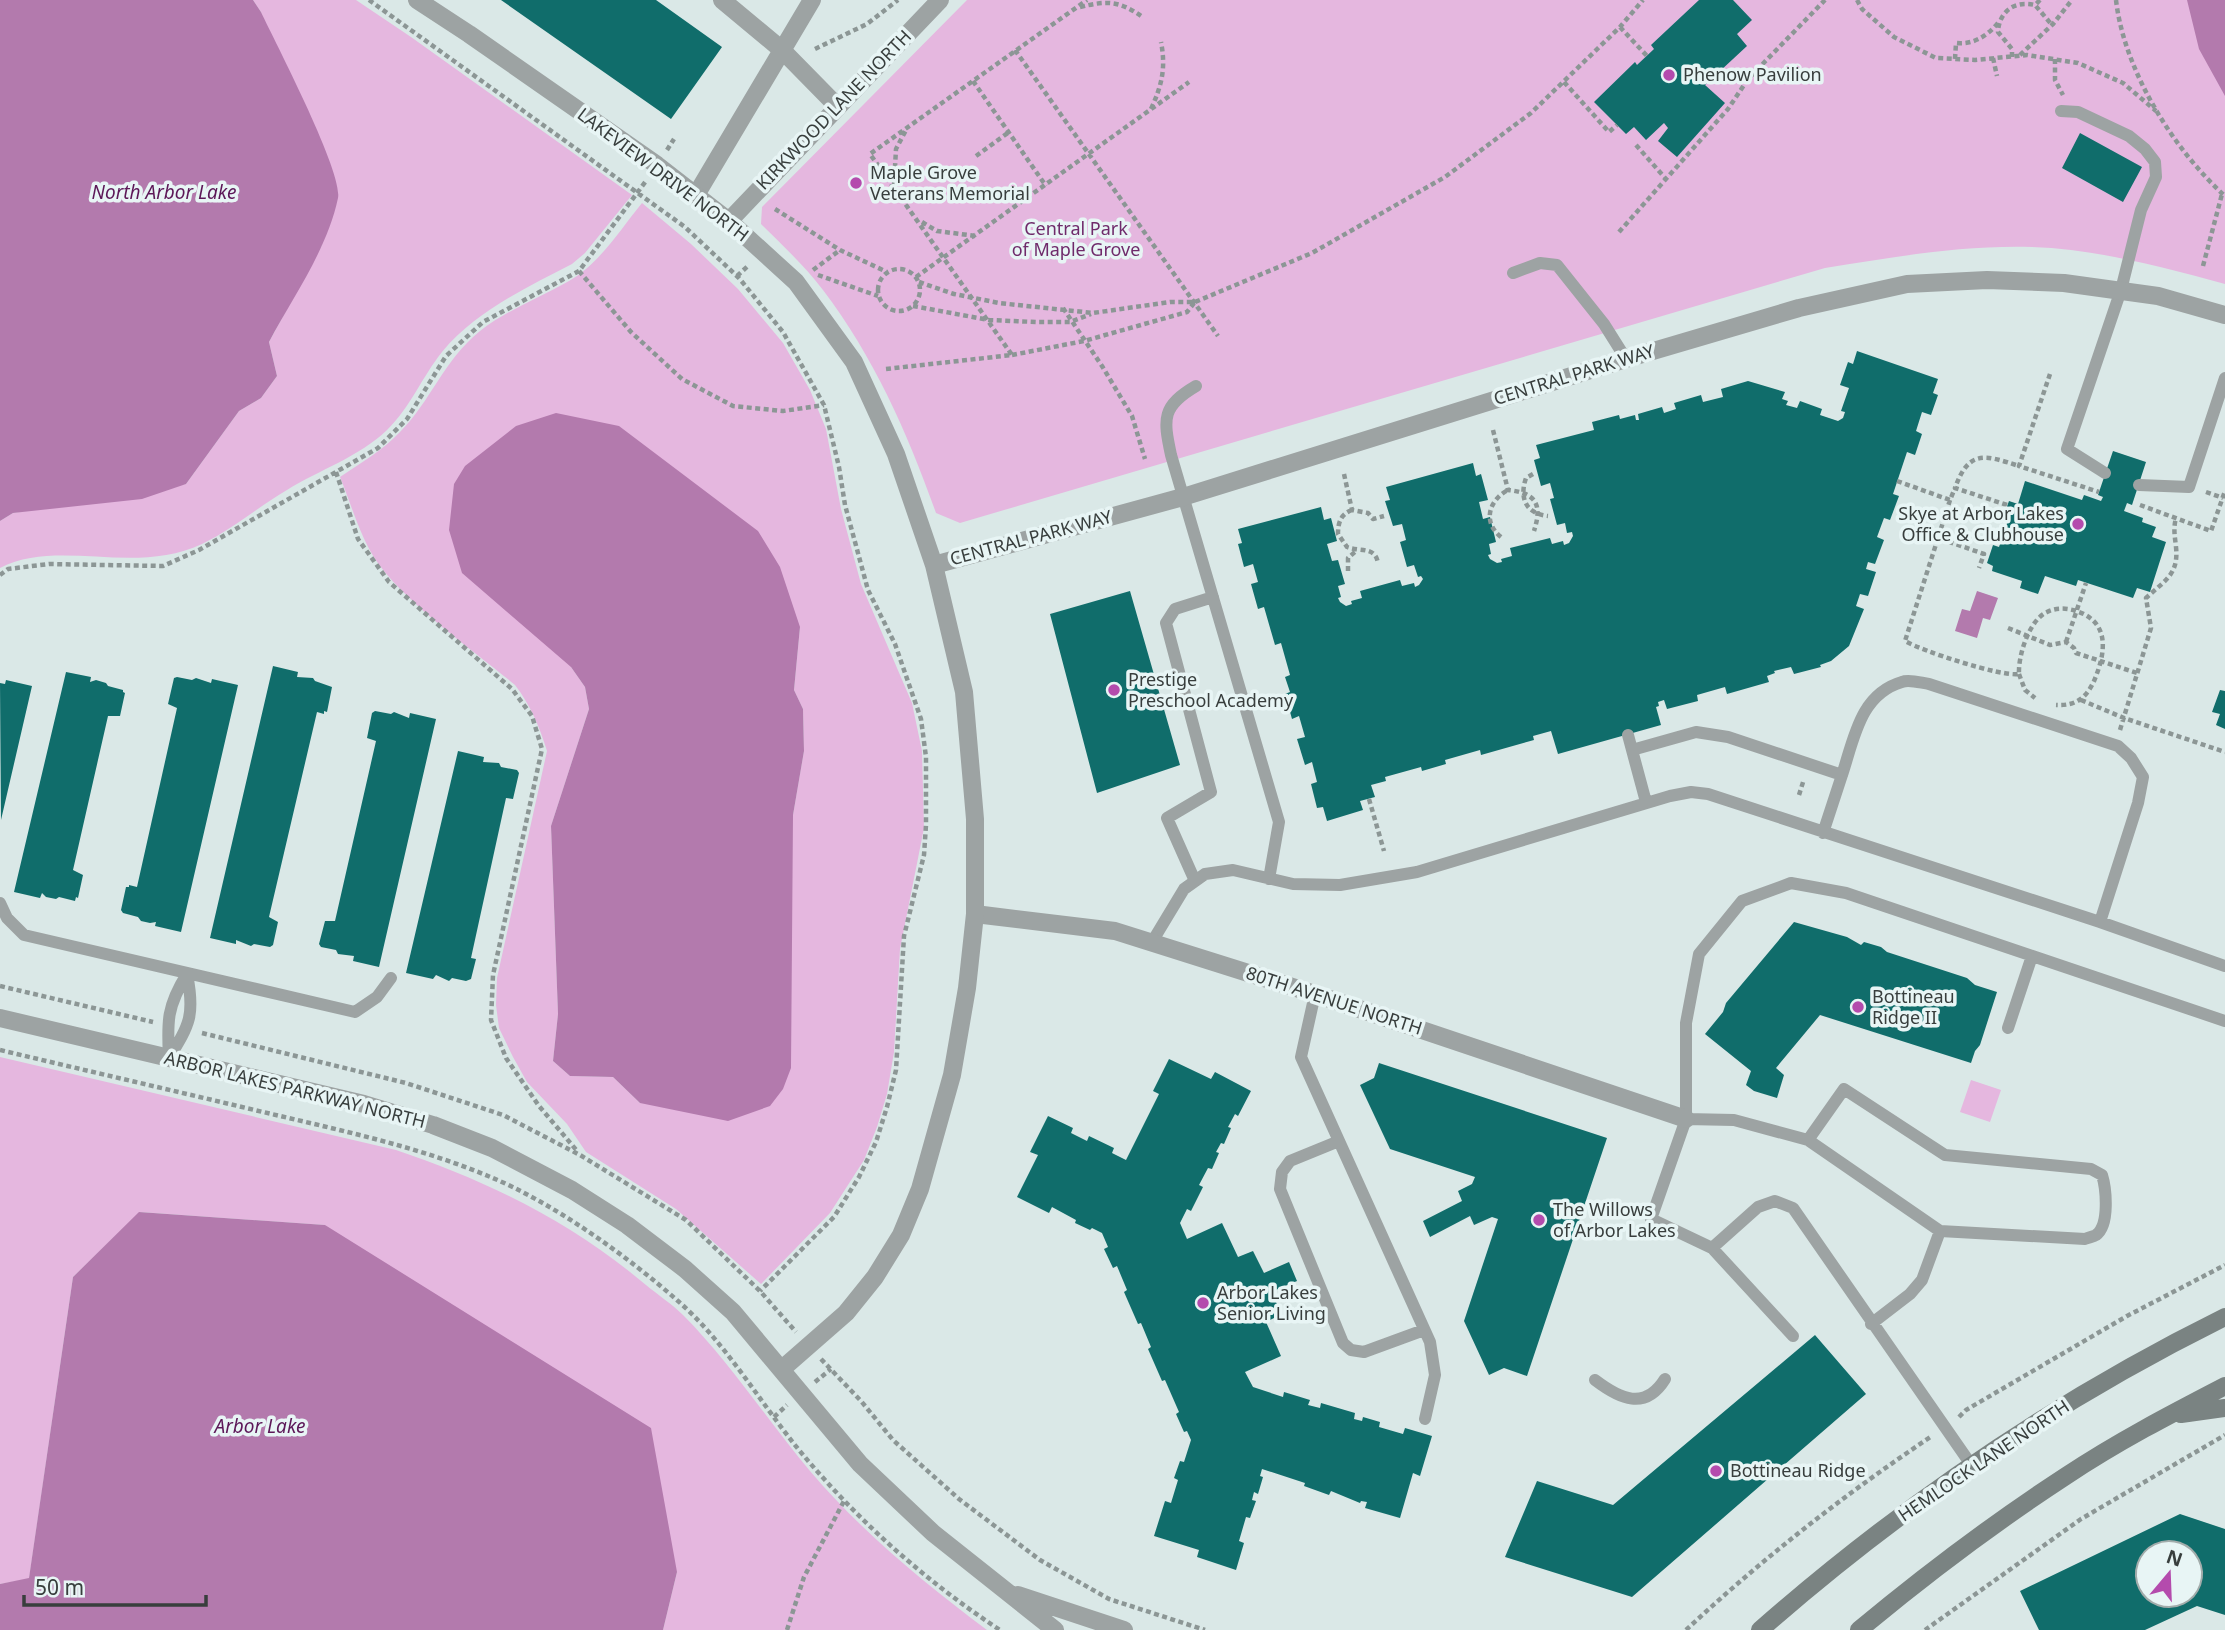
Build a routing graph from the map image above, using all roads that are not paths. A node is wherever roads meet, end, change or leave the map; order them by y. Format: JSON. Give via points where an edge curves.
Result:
{"nodes":[{"id":1,"x":417,"y":0,"type":"edge"},
{"id":2,"x":722,"y":0,"type":"edge"},
{"id":3,"x":812,"y":0,"type":"edge"},
{"id":4,"x":940,"y":0,"type":"edge"},
{"id":5,"x":782,"y":50,"type":"junction"},
{"id":6,"x":837,"y":106,"type":"junction"},
{"id":7,"x":2064,"y":111,"type":"road end"},
{"id":8,"x":696,"y":195,"type":"junction"},
{"id":9,"x":729,"y":221,"type":"junction"},
{"id":10,"x":1513,"y":273,"type":"dead end"},
{"id":11,"x":2121,"y":290,"type":"junction"},
{"id":12,"x":2225,"y":315,"type":"edge"},
{"id":13,"x":1626,"y":359,"type":"junction"},
{"id":14,"x":2225,"y":377,"type":"edge"},
{"id":15,"x":1196,"y":386,"type":"dead end"},
{"id":16,"x":2105,"y":473,"type":"dead end"},
{"id":17,"x":2138,"y":485,"type":"dead end"},
{"id":18,"x":1183,"y":496,"type":"junction"},
{"id":19,"x":934,"y":565,"type":"junction"},
{"id":20,"x":1213,"y":597,"type":"junction"},
{"id":21,"x":1628,"y":735,"type":"dead end"},
{"id":22,"x":1632,"y":750,"type":"junction"},
{"id":23,"x":1842,"y":775,"type":"junction"},
{"id":24,"x":1646,"y":802,"type":"junction"},
{"id":25,"x":1824,"y":833,"type":"junction"},
{"id":26,"x":1269,"y":879,"type":"junction"},
{"id":27,"x":1195,"y":881,"type":"junction"},
{"id":28,"x":0,"y":903,"type":"edge"},
{"id":29,"x":975,"y":914,"type":"junction"},
{"id":30,"x":2100,"y":922,"type":"junction"},
{"id":31,"x":1152,"y":942,"type":"junction"},
{"id":32,"x":2032,"y":956,"type":"junction"},
{"id":33,"x":2225,"y":966,"type":"edge"},
{"id":34,"x":187,"y":974,"type":"junction"},
{"id":35,"x":391,"y":978,"type":"dead end"},
{"id":36,"x":1315,"y":994,"type":"junction"},
{"id":37,"x":0,"y":1018,"type":"edge"},
{"id":38,"x":2225,"y":1021,"type":"edge"},
{"id":39,"x":2008,"y":1028,"type":"dead end"},
{"id":40,"x":169,"y":1058,"type":"junction"},
{"id":41,"x":1686,"y":1119,"type":"junction"},
{"id":42,"x":1339,"y":1140,"type":"junction"},
{"id":43,"x":1808,"y":1140,"type":"junction"},
{"id":44,"x":1940,"y":1231,"type":"junction"},
{"id":45,"x":1712,"y":1248,"type":"junction"},
{"id":46,"x":2225,"y":1317,"type":"edge"},
{"id":47,"x":1871,"y":1324,"type":"junction"},
{"id":48,"x":1424,"y":1330,"type":"junction"},
{"id":49,"x":1793,"y":1336,"type":"dead end"},
{"id":50,"x":782,"y":1369,"type":"junction"},
{"id":51,"x":1665,"y":1378,"type":"dead end"},
{"id":52,"x":1595,"y":1380,"type":"dead end"},
{"id":53,"x":2225,"y":1386,"type":"edge"},
{"id":54,"x":2225,"y":1408,"type":"edge"},
{"id":55,"x":2167,"y":1416,"type":"junction"},
{"id":56,"x":1424,"y":1419,"type":"dead end"},
{"id":57,"x":1972,"y":1466,"type":"junction"},
{"id":58,"x":1008,"y":1591,"type":"junction"},
{"id":59,"x":1055,"y":1630,"type":"edge"},
{"id":60,"x":1124,"y":1630,"type":"edge"},
{"id":61,"x":1760,"y":1630,"type":"edge"},
{"id":62,"x":1859,"y":1630,"type":"edge"}],
"edges":[{"from":1,"to":8,"type":"street","name":"LAKEVIEW DRIVE NORTH"},
{"from":2,"to":5,"type":"street"},
{"from":3,"to":5,"type":"street"},
{"from":4,"to":6,"type":"street","name":"KIRKWOOD LANE NORTH"},
{"from":5,"to":6,"type":"street"},
{"from":5,"to":8,"type":"street"},
{"from":6,"to":9,"type":"street","name":"KIRKWOOD LANE NORTH"},
{"from":7,"to":11,"type":"lane","via":[[2078,112],[2129,136],[2155,162],[2156,177],[2141,210]]},
{"from":8,"to":9,"type":"street","name":"LAKEVIEW DRIVE NORTH"},
{"from":9,"to":19,"type":"street","name":"LAKEVIEW DRIVE NORTH","via":[[796,282],[854,362],[896,454]]},
{"from":10,"to":13,"type":"lane","via":[[1540,263],[1556,265]]},
{"from":11,"to":12,"type":"street","name":"CENTRAL PARK WAY"},
{"from":11,"to":13,"type":"street","name":"CENTRAL PARK WAY","via":[[1987,280],[1907,285],[1799,308]]},
{"from":11,"to":16,"type":"lane","via":[[2067,449]]},
{"from":13,"to":18,"type":"street","name":"CENTRAL PARK WAY"},
{"from":14,"to":17,"type":"lane","via":[[2189,487]]},
{"from":15,"to":18,"type":"lane","via":[[1177,397],[1166,417]]},
{"from":18,"to":19,"type":"street","name":"CENTRAL PARK WAY"},
{"from":18,"to":20,"type":"lane"},
{"from":19,"to":29,"type":"street","name":"LAKEVIEW DRIVE NORTH","via":[[964,692],[975,819]]},
{"from":20,"to":26,"type":"lane","via":[[1279,822]]},
{"from":20,"to":27,"type":"lane","via":[[1175,609],[1166,623],[1211,792],[1167,818]]},
{"from":21,"to":22,"type":"lane"},
{"from":22,"to":23,"type":"lane","via":[[1696,732],[1728,737]]},
{"from":22,"to":24,"type":"lane"},
{"from":23,"to":25,"type":"lane"},
{"from":23,"to":30,"type":"lane","via":[[1863,710],[1876,695],[1903,681],[1929,684],[2116,745],[2143,777]]},
{"from":24,"to":25,"type":"lane","via":[[1691,792],[1708,794]]},
{"from":24,"to":26,"type":"lane","via":[[1418,872],[1340,885]]},
{"from":25,"to":30,"type":"lane"},
{"from":26,"to":27,"type":"lane","via":[[1233,870],[1205,874]]},
{"from":27,"to":31,"type":"lane","via":[[1173,904]]},
{"from":28,"to":34,"type":"lane","via":[[24,935]]},
{"from":29,"to":31,"type":"street","name":"80TH AVENUE NORTH","via":[[1115,930]]},
{"from":29,"to":50,"type":"street","name":"LAKEVIEW DRIVE NORTH","via":[[952,1075],[901,1235],[846,1313]]},
{"from":30,"to":33,"type":"lane"},
{"from":31,"to":36,"type":"street","name":"80TH AVENUE NORTH"},
{"from":32,"to":38,"type":"lane"},
{"from":32,"to":39,"type":"lane"},
{"from":32,"to":41,"type":"lane","via":[[1846,893],[1791,883],[1742,901],[1699,954],[1686,1023]]},
{"from":34,"to":35,"type":"lane","via":[[355,1012],[377,997]]},
{"from":34,"to":40,"type":"lane","via":[[173,996],[167,1025]]},
{"from":34,"to":40,"type":"lane","via":[[192,1001],[186,1030]]},
{"from":36,"to":41,"type":"street","name":"80TH AVENUE NORTH"},
{"from":36,"to":42,"type":"lane","via":[[1301,1057]]},
{"from":37,"to":40,"type":"street","name":"ARBOR LAKES PARKWAY NORTH"},
{"from":40,"to":50,"type":"street","name":"ARBOR LAKES PARKWAY NORTH","via":[[364,1104],[492,1148],[572,1190],[676,1261],[733,1312]]},
{"from":41,"to":43,"type":"lane","via":[[1734,1120]]},
{"from":41,"to":45,"type":"lane","via":[[1651,1219]]},
{"from":42,"to":48,"type":"lane"},
{"from":42,"to":48,"type":"lane","via":[[1290,1161],[1282,1172],[1280,1189],[1343,1343],[1364,1352]]},
{"from":43,"to":44,"type":"lane"},
{"from":43,"to":44,"type":"lane","via":[[1844,1089],[1945,1155],[2091,1169],[2102,1175],[2106,1187],[2104,1223],[2098,1234],[2085,1238]]},
{"from":44,"to":47,"type":"lane","via":[[1922,1280]]},
{"from":45,"to":47,"type":"lane","via":[[1758,1207],[1775,1201],[1793,1208]]},
{"from":45,"to":49,"type":"lane"},
{"from":46,"to":57,"type":"main road","name":"HEMLOCK LANE NORTH","via":[[2053,1413]]},
{"from":47,"to":57,"type":"lane"},
{"from":48,"to":56,"type":"lane","via":[[1435,1375]]},
{"from":50,"to":58,"type":"street","name":"ARBOR LAKES PARKWAY NORTH","via":[[860,1464],[933,1533]]},
{"from":51,"to":52,"type":"lane","via":[[1646,1399],[1625,1398]]},
{"from":53,"to":55,"type":"main road"},
{"from":54,"to":55,"type":"main road"},
{"from":55,"to":62,"type":"main road","via":[[2032,1499]]},
{"from":57,"to":61,"type":"main road","name":"HEMLOCK LANE NORTH","via":[[1860,1546]]},
{"from":58,"to":59,"type":"street","name":"ARBOR LAKES PARKWAY NORTH"},
{"from":58,"to":60,"type":"street","name":"ARBOR LAKES PARKWAY NORTH"}]}
